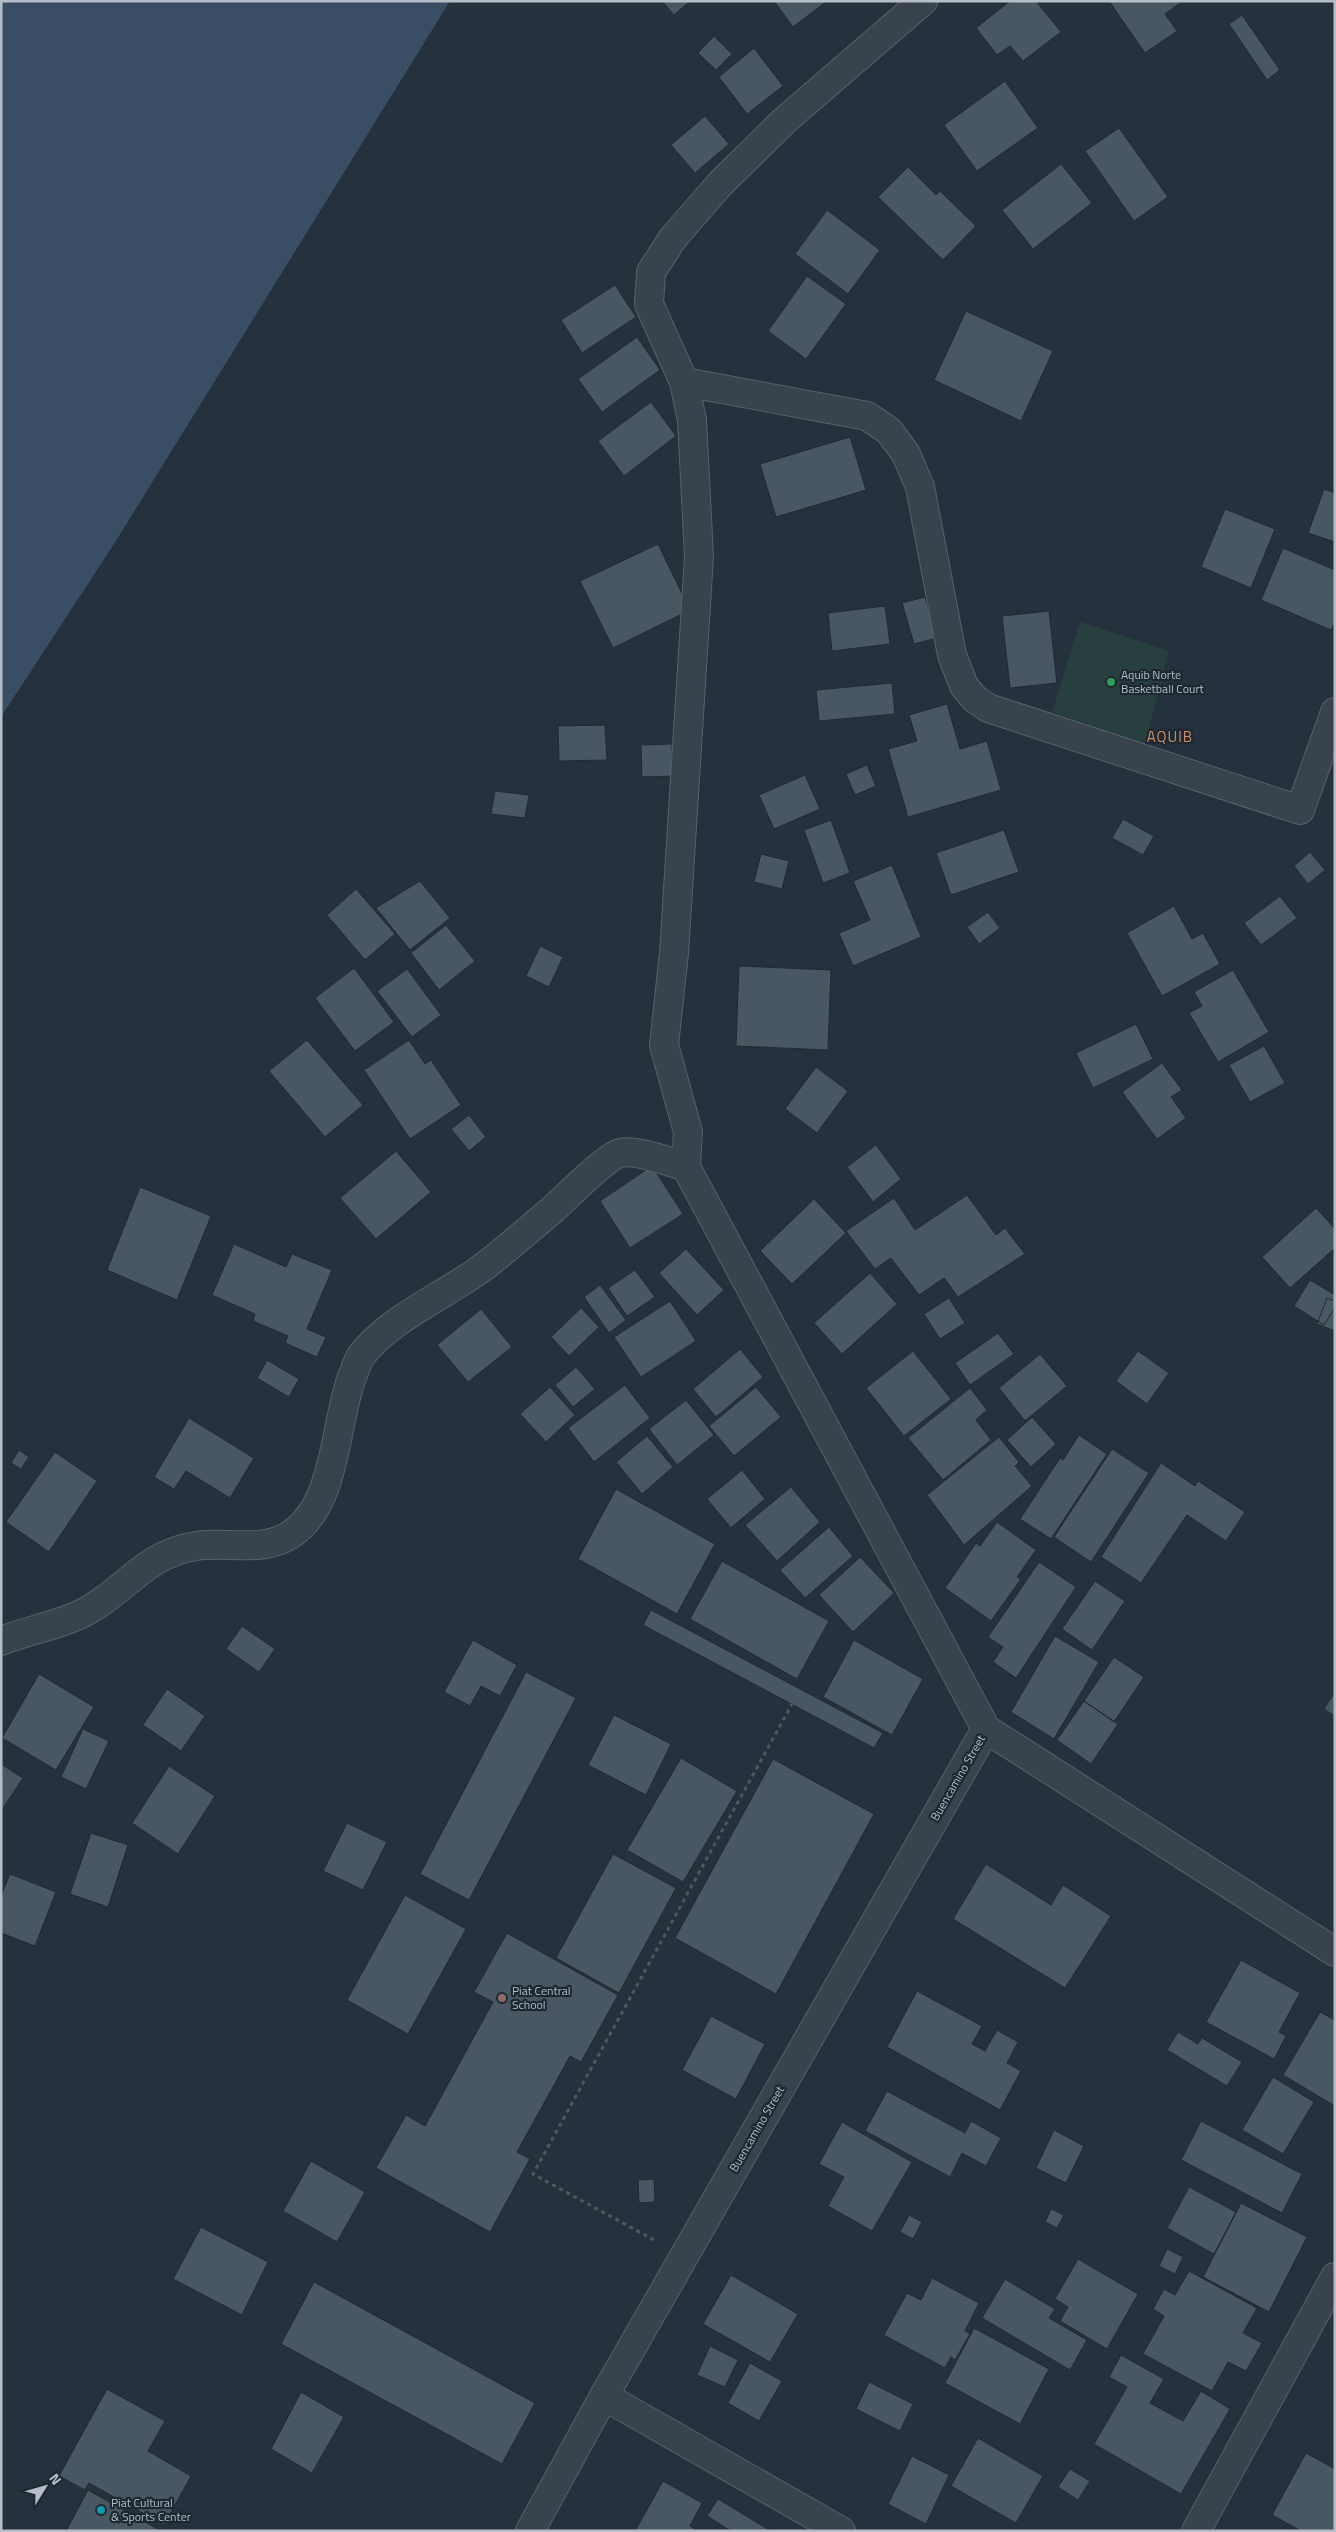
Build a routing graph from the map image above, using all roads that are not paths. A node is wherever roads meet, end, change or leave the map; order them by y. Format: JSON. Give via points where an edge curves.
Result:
{"nodes":[{"id":1,"x":922,"y":1,"type":"edge"},
{"id":2,"x":684,"y":382,"type":"junction"},
{"id":3,"x":1335,"y":712,"type":"edge"},
{"id":4,"x":686,"y":1167,"type":"junction"},
{"id":5,"x":1,"y":1641,"type":"edge"},
{"id":6,"x":986,"y":1729,"type":"junction"},
{"id":7,"x":1335,"y":1952,"type":"edge"},
{"id":8,"x":1335,"y":2277,"type":"edge"},
{"id":9,"x":604,"y":2396,"type":"junction"},
{"id":10,"x":530,"y":2531,"type":"edge"},
{"id":11,"x":841,"y":2531,"type":"edge"},
{"id":12,"x":1196,"y":2531,"type":"edge"}],
"edges":[{"from":1,"to":2,"type":"street","via":[[784,121],[674,238],[651,272],[650,304]]},
{"from":2,"to":3,"type":"street","via":[[867,416],[888,431],[906,454],[920,487],[952,655],[964,686],[988,708],[1300,810]]},
{"from":2,"to":4,"type":"street","via":[[692,420],[699,557],[674,953],[664,1045],[688,1132]]},
{"from":4,"to":5,"type":"street","via":[[649,1155],[620,1153],[476,1272],[414,1311],[360,1357],[347,1391],[324,1490],[310,1518],[290,1535],[270,1545],[197,1546],[169,1552],[145,1565],[84,1612]]},
{"from":4,"to":6,"type":"street"},
{"from":6,"to":7,"type":"street"},
{"from":6,"to":9,"type":"street","name":"Buencamino Street"},
{"from":8,"to":12,"type":"street"},
{"from":9,"to":10,"type":"street","name":"Buencamino Street"},
{"from":9,"to":11,"type":"street"}]}
